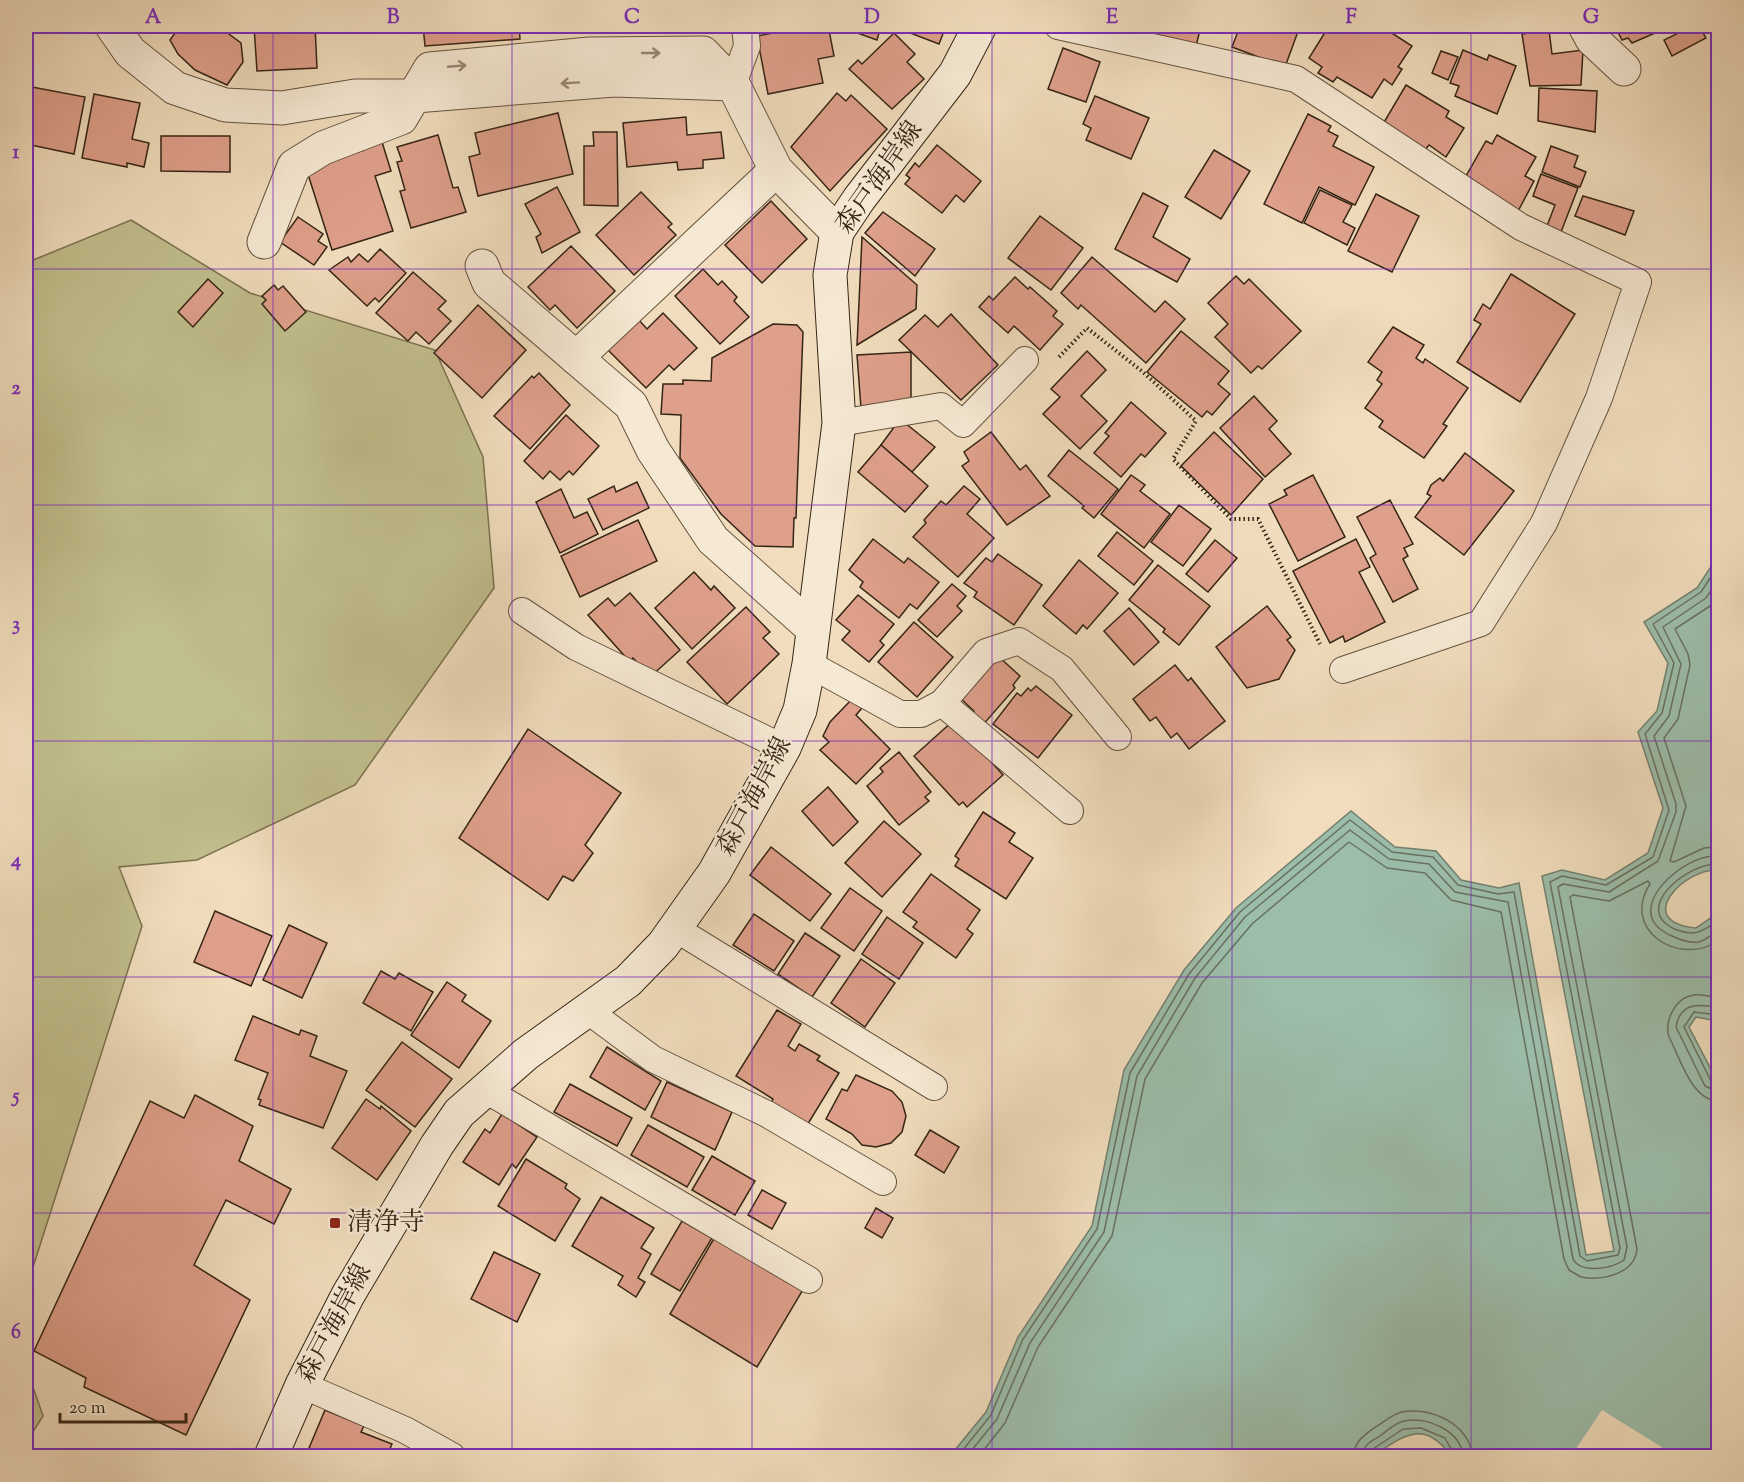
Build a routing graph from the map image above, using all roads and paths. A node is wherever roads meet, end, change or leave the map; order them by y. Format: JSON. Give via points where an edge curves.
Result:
{"nodes":[{"id":1,"x":112,"y":26,"type":"edge"},
{"id":2,"x":745,"y":26,"type":"edge"},
{"id":3,"x":980,"y":26,"type":"edge"},
{"id":4,"x":1058,"y":26,"type":"edge"},
{"id":5,"x":1585,"y":26,"type":"edge"},
{"id":6,"x":1624,"y":69,"type":"dead end"},
{"id":7,"x":733,"y":84,"type":"junction"},
{"id":8,"x":415,"y":96,"type":"junction"},
{"id":9,"x":776,"y":170,"type":"junction"},
{"id":10,"x":837,"y":232,"type":"junction"},
{"id":11,"x":264,"y":242,"type":"dead end"},
{"id":12,"x":482,"y":266,"type":"dead end"},
{"id":13,"x":576,"y":358,"type":"junction"},
{"id":14,"x":1025,"y":360,"type":"joint"},
{"id":15,"x":839,"y":423,"type":"junction"},
{"id":16,"x":522,"y":611,"type":"dead end"},
{"id":17,"x":813,"y":629,"type":"junction"},
{"id":18,"x":809,"y":664,"type":"junction"},
{"id":19,"x":1343,"y":670,"type":"joint"},
{"id":20,"x":942,"y":703,"type":"junction"},
{"id":21,"x":1118,"y":737,"type":"dead end"},
{"id":22,"x":784,"y":748,"type":"junction"},
{"id":23,"x":1070,"y":811,"type":"dead end"},
{"id":24,"x":676,"y":929,"type":"junction"},
{"id":25,"x":587,"y":1010,"type":"junction"},
{"id":26,"x":934,"y":1087,"type":"dead end"},
{"id":27,"x":484,"y":1089,"type":"junction"},
{"id":28,"x":883,"y":1182,"type":"dead end"},
{"id":29,"x":809,"y":1280,"type":"dead end"},
{"id":30,"x":302,"y":1385,"type":"junction"},
{"id":31,"x":271,"y":1456,"type":"edge"},
{"id":32,"x":452,"y":1456,"type":"edge"}],
"edges":[{"from":1,"to":8,"type":"street","via":[[130,52],[175,88],[225,105],[282,108],[354,96]]},
{"from":2,"to":7,"type":"lane","via":[[747,46]]},
{"from":3,"to":10,"type":"street","name":"森戸海岸線","via":[[955,74]]},
{"from":4,"to":19,"type":"lane","via":[[1296,80],[1521,227],[1638,282],[1599,398],[1544,524],[1481,623]]},
{"from":5,"to":6,"type":"street","via":[[1592,39]]},
{"from":7,"to":8,"type":"street","via":[[703,53],[590,54],[430,69]]},
{"from":7,"to":9,"type":"street"},
{"from":8,"to":11,"type":"street","via":[[401,118],[323,148],[294,166]]},
{"from":9,"to":10,"type":"street"},
{"from":9,"to":13,"type":"street"},
{"from":10,"to":15,"type":"street","name":"森戸海岸線","via":[[830,275]]},
{"from":12,"to":13,"type":"street","via":[[489,284]]},
{"from":13,"to":17,"type":"street","via":[[631,405],[653,450],[713,540]]},
{"from":14,"to":15,"type":"lane","via":[[963,424],[941,406]]},
{"from":14,"to":19,"type":"path","via":[[1044,374],[1087,328],[1196,421],[1173,459],[1232,519],[1258,519],[1330,664]]},
{"from":15,"to":17,"type":"street","name":"森戸海岸線"},
{"from":16,"to":22,"type":"lane","via":[[576,647]]},
{"from":17,"to":18,"type":"street","name":"森戸海岸線"},
{"from":18,"to":20,"type":"lane","via":[[900,714],[921,714]]},
{"from":18,"to":22,"type":"street","name":"森戸海岸線","via":[[800,710]]},
{"from":20,"to":21,"type":"lane","via":[[986,652],[1019,641],[1062,669]]},
{"from":20,"to":23,"type":"lane"},
{"from":22,"to":24,"type":"street","name":"森戸海岸線","via":[[714,873]]},
{"from":24,"to":25,"type":"street","name":"森戸海岸線","via":[[628,981]]},
{"from":24,"to":26,"type":"lane"},
{"from":25,"to":27,"type":"street","name":"森戸海岸線"},
{"from":25,"to":28,"type":"lane","via":[[653,1059],[767,1114]]},
{"from":27,"to":29,"type":"lane"},
{"from":27,"to":30,"type":"street","name":"森戸海岸線","via":[[459,1113],[437,1145],[348,1295]]},
{"from":30,"to":31,"type":"street","name":"森戸海岸線"},
{"from":30,"to":32,"type":"lane"}]}
